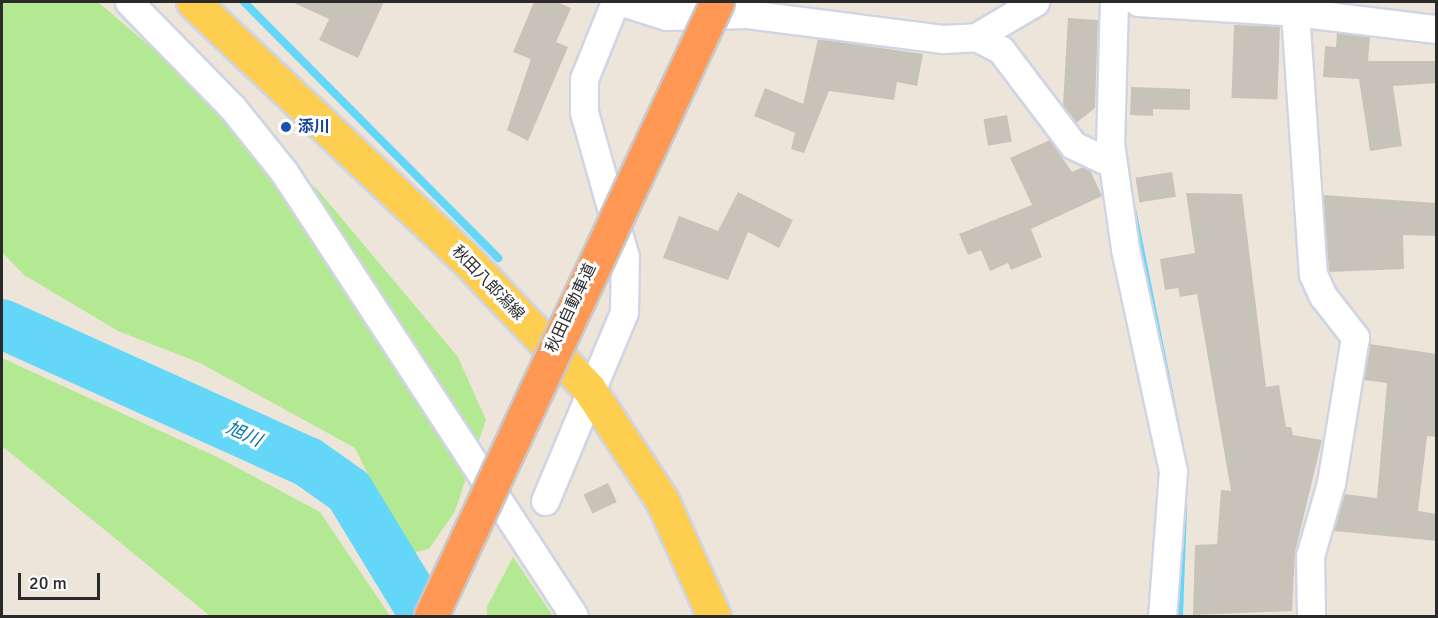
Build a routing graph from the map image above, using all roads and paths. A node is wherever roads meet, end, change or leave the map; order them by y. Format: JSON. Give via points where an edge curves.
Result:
{"nodes":[{"id":1,"x":129,"y":2,"type":"edge"},
{"id":2,"x":193,"y":2,"type":"edge"},
{"id":3,"x":717,"y":2,"type":"edge"},
{"id":4,"x":1035,"y":2,"type":"edge"},
{"id":5,"x":1114,"y":2,"type":"edge"},
{"id":6,"x":1137,"y":2,"type":"edge"},
{"id":7,"x":629,"y":3,"type":"edge"},
{"id":8,"x":1295,"y":12,"type":"junction"},
{"id":9,"x":1437,"y":29,"type":"edge"},
{"id":10,"x":976,"y":37,"type":"junction"},
{"id":11,"x":1113,"y":164,"type":"junction"},
{"id":12,"x":589,"y":389,"type":"junction"},
{"id":13,"x":545,"y":501,"type":"dead end"},
{"id":14,"x":431,"y":616,"type":"edge"},
{"id":15,"x":574,"y":616,"type":"edge"},
{"id":16,"x":714,"y":616,"type":"edge"},
{"id":17,"x":1162,"y":616,"type":"edge"},
{"id":18,"x":1311,"y":616,"type":"edge"}],
"edges":[{"from":1,"to":15,"type":"street","via":[[232,107],[284,172]]},
{"from":2,"to":12,"type":"main road","name":"秋田八郎潟線","via":[[463,256]]},
{"from":3,"to":14,"type":"highway","name":"秋田自動車道","bridge":true},
{"from":4,"to":10,"type":"street"},
{"from":5,"to":11,"type":"street"},
{"from":6,"to":8,"type":"street"},
{"from":7,"to":10,"type":"street","via":[[666,16],[747,14],[943,39]]},
{"from":7,"to":12,"type":"street","via":[[584,79],[584,112],[625,257],[626,290],[624,312]]},
{"from":8,"to":9,"type":"street"},
{"from":8,"to":18,"type":"street","via":[[1313,274],[1323,296],[1355,338],[1331,483],[1310,556]]},
{"from":10,"to":11,"type":"street","via":[[1001,50],[1073,145]]},
{"from":11,"to":17,"type":"street","via":[[1125,249],[1173,471]]},
{"from":12,"to":13,"type":"street"},
{"from":12,"to":16,"type":"main road","name":"秋田八郎潟線","via":[[662,500]]}]}
